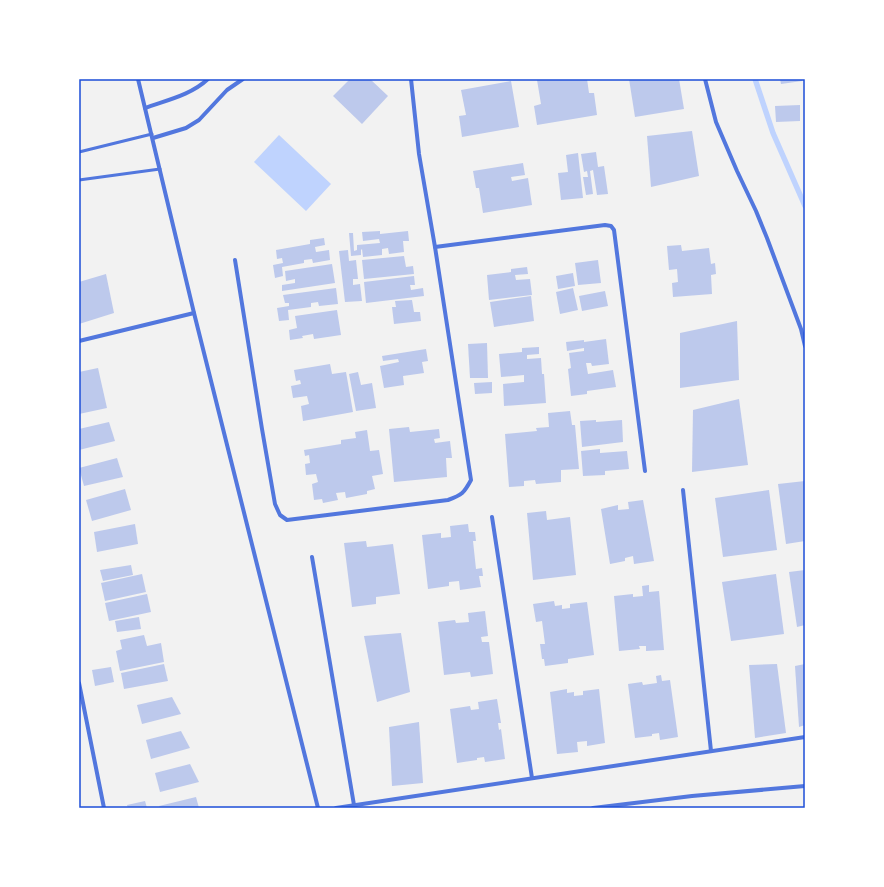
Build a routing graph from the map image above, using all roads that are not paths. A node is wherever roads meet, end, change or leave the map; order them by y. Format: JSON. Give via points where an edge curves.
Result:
{"nodes":[{"id":1,"x":138,"y":79,"type":"edge"},
{"id":2,"x":208,"y":79,"type":"edge"},
{"id":3,"x":243,"y":79,"type":"edge"},
{"id":4,"x":412,"y":79,"type":"edge"},
{"id":5,"x":705,"y":79,"type":"edge"},
{"id":6,"x":145,"y":108,"type":"junction"},
{"id":7,"x":152,"y":136,"type":"junction"},
{"id":8,"x":79,"y":152,"type":"edge"},
{"id":9,"x":160,"y":170,"type":"junction"},
{"id":10,"x":79,"y":180,"type":"edge"},
{"id":11,"x":435,"y":247,"type":"junction"},
{"id":12,"x":235,"y":260,"type":"dead end"},
{"id":13,"x":194,"y":313,"type":"junction"},
{"id":14,"x":79,"y":341,"type":"edge"},
{"id":15,"x":805,"y":346,"type":"edge"},
{"id":16,"x":645,"y":471,"type":"dead end"},
{"id":17,"x":683,"y":490,"type":"dead end"},
{"id":18,"x":492,"y":518,"type":"dead end"},
{"id":19,"x":312,"y":557,"type":"dead end"},
{"id":20,"x":79,"y":683,"type":"edge"},
{"id":21,"x":805,"y":737,"type":"edge"},
{"id":22,"x":711,"y":751,"type":"junction"},
{"id":23,"x":532,"y":778,"type":"junction"},
{"id":24,"x":805,"y":786,"type":"edge"},
{"id":25,"x":354,"y":805,"type":"junction"},
{"id":26,"x":104,"y":808,"type":"edge"},
{"id":27,"x":318,"y":808,"type":"edge"},
{"id":28,"x":336,"y":808,"type":"edge"},
{"id":29,"x":593,"y":808,"type":"edge"}],
"edges":[{"from":1,"to":6,"type":"street"},
{"from":2,"to":6,"type":"street","via":[[188,93]]},
{"from":3,"to":7,"type":"street","via":[[227,90],[199,120],[186,128]]},
{"from":4,"to":11,"type":"street","via":[[419,154]]},
{"from":5,"to":15,"type":"street","via":[[716,122],[767,238]]},
{"from":6,"to":7,"type":"street"},
{"from":7,"to":8,"type":"lane"},
{"from":7,"to":9,"type":"street"},
{"from":9,"to":10,"type":"lane"},
{"from":9,"to":13,"type":"street"},
{"from":11,"to":12,"type":"street","via":[[471,480],[465,492],[448,500],[287,520],[280,515],[275,504]]},
{"from":11,"to":16,"type":"street","via":[[611,226],[614,230]]},
{"from":13,"to":14,"type":"street"},
{"from":13,"to":27,"type":"street"},
{"from":17,"to":22,"type":"street"},
{"from":18,"to":23,"type":"street"},
{"from":19,"to":25,"type":"street"},
{"from":20,"to":26,"type":"street"},
{"from":21,"to":22,"type":"street"},
{"from":22,"to":23,"type":"street"},
{"from":23,"to":25,"type":"street"},
{"from":24,"to":29,"type":"street"},
{"from":25,"to":28,"type":"street"}]}
